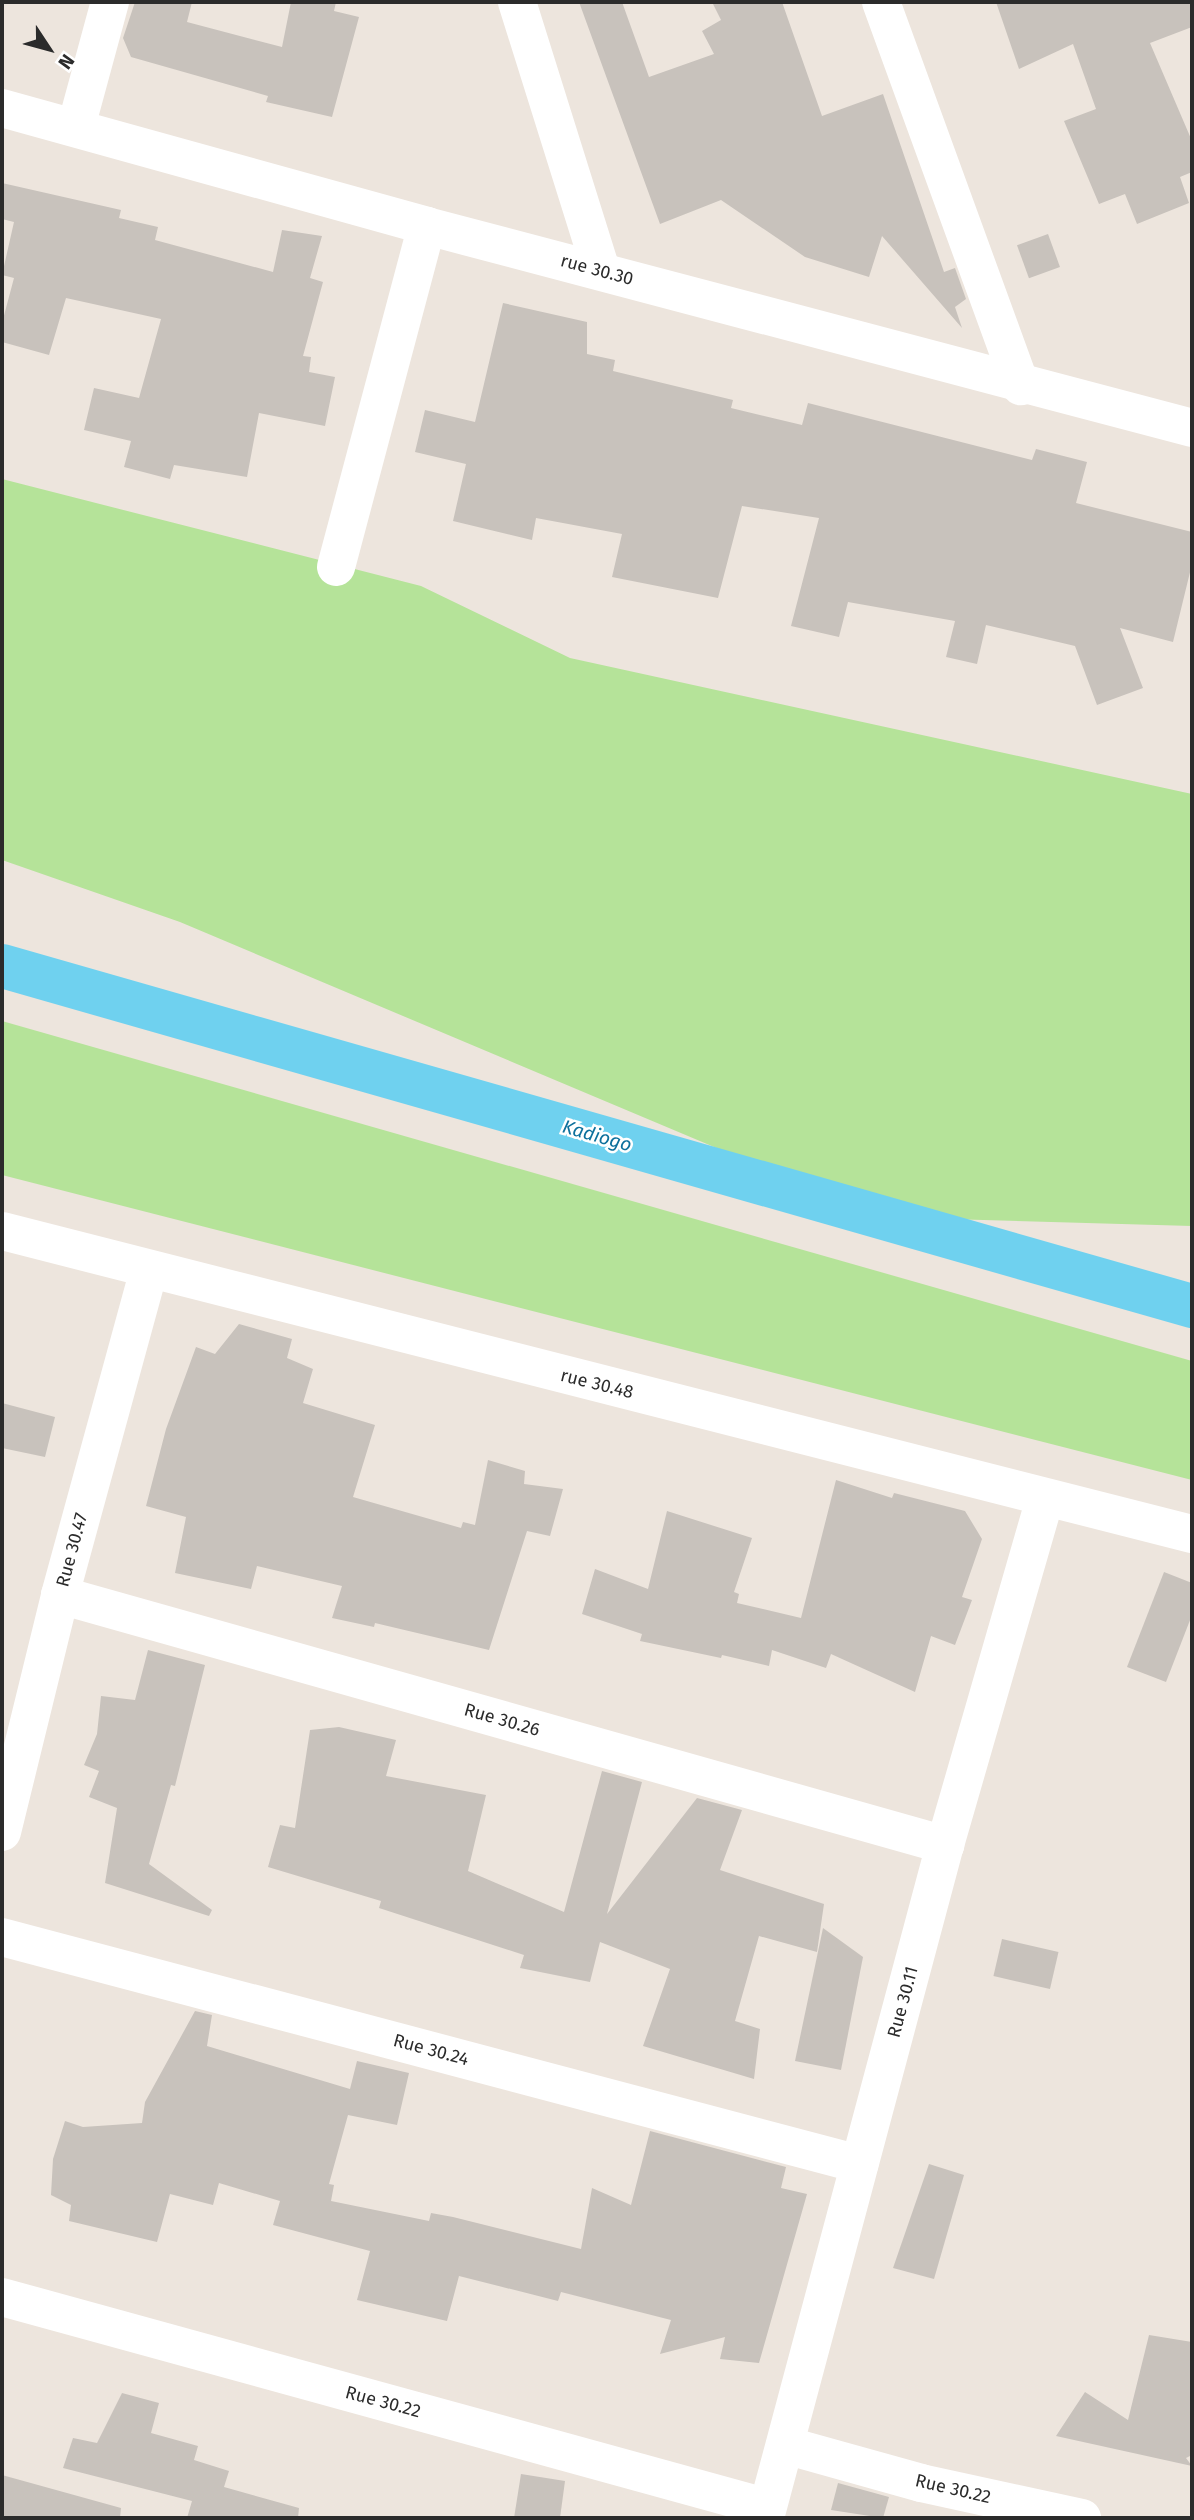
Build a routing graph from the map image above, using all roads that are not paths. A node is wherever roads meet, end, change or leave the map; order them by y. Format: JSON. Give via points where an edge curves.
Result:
{"nodes":[{"id":1,"x":110,"y":2,"type":"edge"},
{"id":2,"x":517,"y":2,"type":"edge"},
{"id":3,"x":881,"y":2,"type":"edge"},
{"id":4,"x":2,"y":108,"type":"edge"},
{"id":5,"x":76,"y":127,"type":"junction"},
{"id":6,"x":427,"y":226,"type":"junction"},
{"id":7,"x":601,"y":270,"type":"junction"},
{"id":8,"x":1021,"y":386,"type":"junction"},
{"id":9,"x":1192,"y":428,"type":"edge"},
{"id":10,"x":336,"y":567,"type":"dead end"},
{"id":11,"x":2,"y":1231,"type":"edge"},
{"id":12,"x":149,"y":1270,"type":"junction"},
{"id":13,"x":1045,"y":1498,"type":"junction"},
{"id":14,"x":1192,"y":1534,"type":"edge"},
{"id":15,"x":60,"y":1595,"type":"junction"},
{"id":16,"x":2,"y":1832,"type":"edge"},
{"id":17,"x":945,"y":1845,"type":"junction"},
{"id":18,"x":2,"y":1937,"type":"edge"},
{"id":19,"x":859,"y":2164,"type":"junction"},
{"id":20,"x":2,"y":2297,"type":"edge"},
{"id":21,"x":785,"y":2445,"type":"junction"},
{"id":22,"x":765,"y":2512,"type":"edge"},
{"id":23,"x":1082,"y":2518,"type":"edge"}],
"edges":[{"from":1,"to":5,"type":"street"},
{"from":2,"to":7,"type":"street"},
{"from":3,"to":8,"type":"street"},
{"from":4,"to":5,"type":"street","name":"rue 30.30"},
{"from":5,"to":6,"type":"street","name":"rue 30.30"},
{"from":6,"to":7,"type":"street","name":"rue 30.30"},
{"from":6,"to":10,"type":"street"},
{"from":7,"to":8,"type":"street","name":"rue 30.30"},
{"from":8,"to":9,"type":"street","name":"rue 30.30"},
{"from":11,"to":12,"type":"street","name":"rue 30.48"},
{"from":12,"to":13,"type":"street","name":"rue 30.48"},
{"from":12,"to":15,"type":"street","name":"Rue 30.47"},
{"from":13,"to":14,"type":"street","name":"rue 30.48"},
{"from":13,"to":17,"type":"street","name":"Rue 30.11"},
{"from":15,"to":16,"type":"street","name":"Rue 30.47"},
{"from":15,"to":17,"type":"street","name":"Rue 30.26"},
{"from":17,"to":19,"type":"street","name":"Rue 30.11"},
{"from":18,"to":19,"type":"street","name":"Rue 30.24"},
{"from":19,"to":21,"type":"street","name":"Rue 30.11"},
{"from":20,"to":22,"type":"street","name":"Rue 30.22"},
{"from":21,"to":22,"type":"street","name":"Rue 30.11"},
{"from":21,"to":23,"type":"street","name":"Rue 30.22","via":[[921,2483]]}]}
